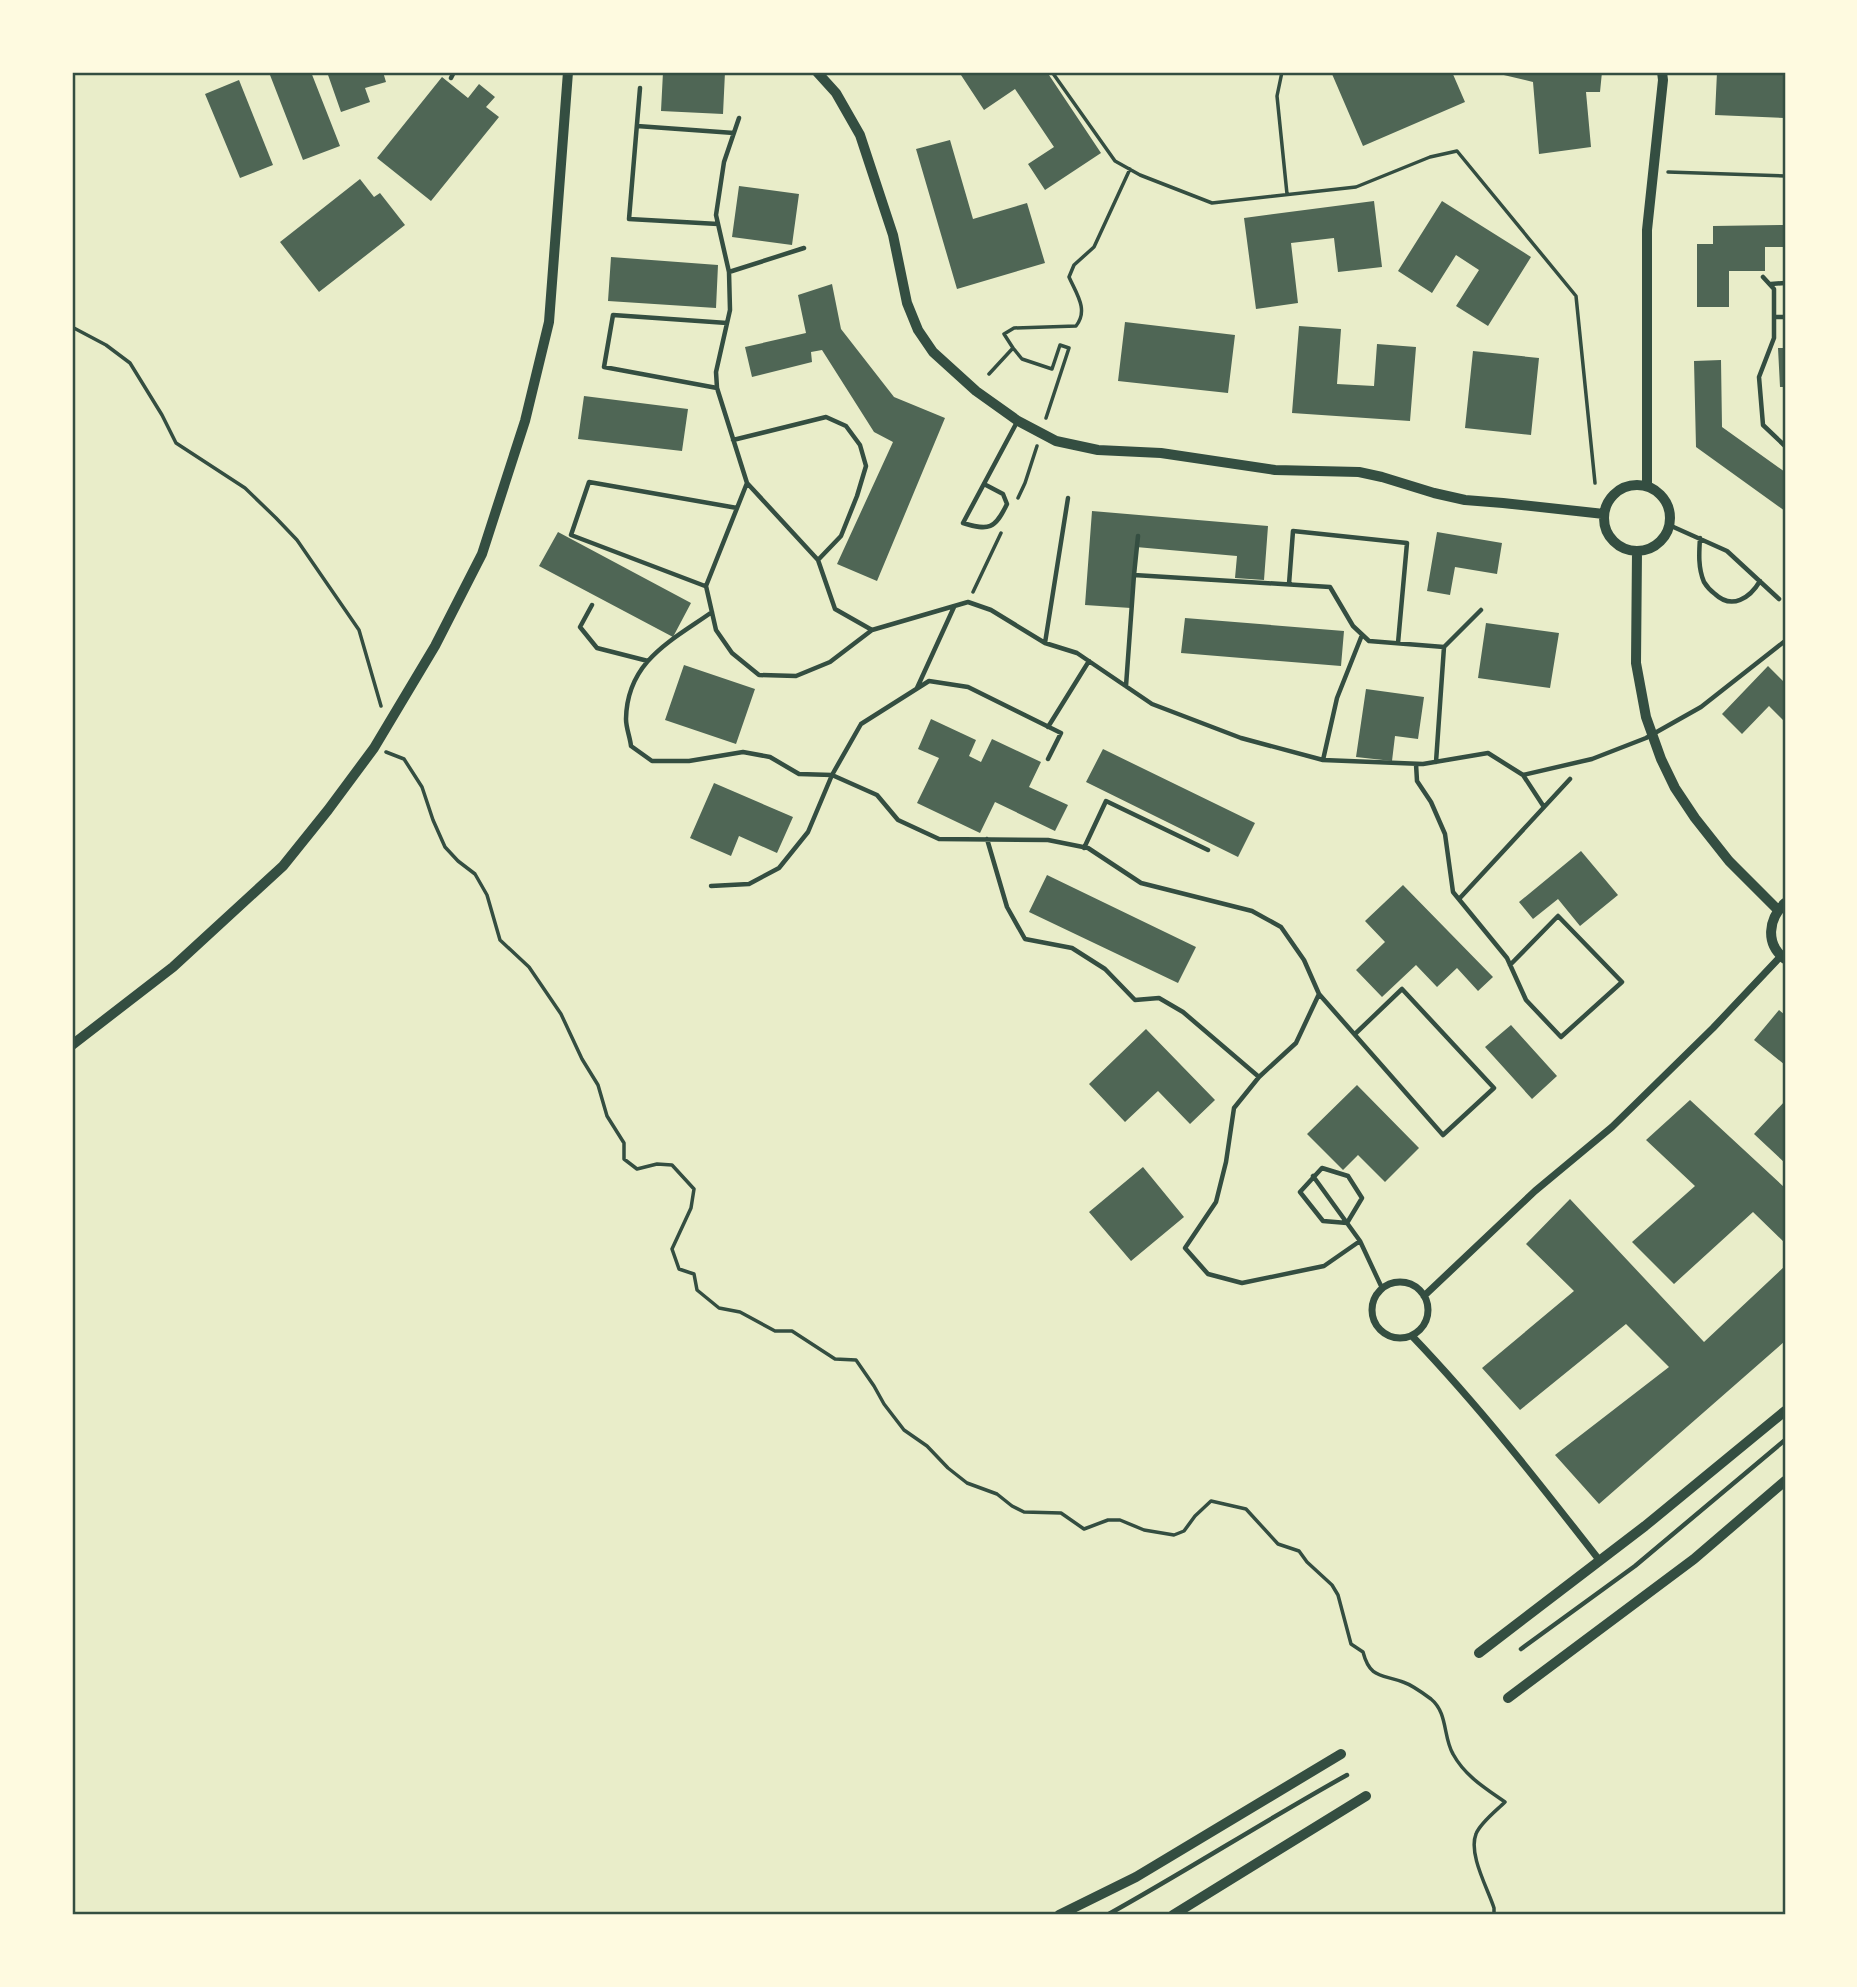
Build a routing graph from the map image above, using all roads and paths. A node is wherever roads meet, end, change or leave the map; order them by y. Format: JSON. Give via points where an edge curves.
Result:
{"nodes":[{"id":1,"x":454,"y":72,"type":"edge"},
{"id":2,"x":568,"y":72,"type":"edge"},
{"id":3,"x":817,"y":72,"type":"edge"},
{"id":4,"x":1052,"y":72,"type":"edge"},
{"id":5,"x":1282,"y":72,"type":"edge"},
{"id":6,"x":1662,"y":72,"type":"edge"},
{"id":7,"x":451,"y":78,"type":"dead end"},
{"id":8,"x":640,"y":88,"type":"dead end"},
{"id":9,"x":739,"y":117,"type":"dead end"},
{"id":10,"x":637,"y":126,"type":"junction"},
{"id":11,"x":734,"y":133,"type":"junction"},
{"id":12,"x":1130,"y":169,"type":"junction"},
{"id":13,"x":1652,"y":172,"type":"junction"},
{"id":14,"x":1785,"y":176,"type":"edge"},
{"id":15,"x":1287,"y":194,"type":"junction"},
{"id":16,"x":718,"y":224,"type":"junction"},
{"id":17,"x":804,"y":248,"type":"dead end"},
{"id":18,"x":729,"y":271,"type":"junction"},
{"id":19,"x":1762,"y":277,"type":"dead end"},
{"id":20,"x":1770,"y":284,"type":"junction"},
{"id":21,"x":1785,"y":284,"type":"edge"},
{"id":22,"x":1774,"y":317,"type":"junction"},
{"id":23,"x":1785,"y":317,"type":"edge"},
{"id":24,"x":727,"y":323,"type":"junction"},
{"id":25,"x":72,"y":327,"type":"edge"},
{"id":26,"x":1013,"y":348,"type":"junction"},
{"id":27,"x":989,"y":374,"type":"dead end"},
{"id":28,"x":717,"y":388,"type":"junction"},
{"id":29,"x":1018,"y":421,"type":"junction"},
{"id":30,"x":1045,"y":421,"type":"dead end"},
{"id":31,"x":733,"y":440,"type":"junction"},
{"id":32,"x":1037,"y":446,"type":"dead end"},
{"id":33,"x":1785,"y":446,"type":"edge"},
{"id":34,"x":1595,"y":482,"type":"dead end"},
{"id":35,"x":747,"y":483,"type":"junction"},
{"id":36,"x":984,"y":484,"type":"junction"},
{"id":37,"x":1647,"y":485,"type":"junction"},
{"id":38,"x":1068,"y":498,"type":"dead end"},
{"id":39,"x":1014,"y":507,"type":"dead end"},
{"id":40,"x":737,"y":508,"type":"junction"},
{"id":41,"x":1604,"y":514,"type":"junction"},
{"id":42,"x":1669,"y":525,"type":"junction"},
{"id":43,"x":1002,"y":530,"type":"dead end"},
{"id":44,"x":1138,"y":536,"type":"dead end"},
{"id":45,"x":1699,"y":538,"type":"junction"},
{"id":46,"x":1637,"y":551,"type":"junction"},
{"id":47,"x":818,"y":560,"type":"junction"},
{"id":48,"x":1134,"y":575,"type":"junction"},
{"id":49,"x":1760,"y":581,"type":"junction"},
{"id":50,"x":1289,"y":584,"type":"junction"},
{"id":51,"x":705,"y":586,"type":"junction"},
{"id":52,"x":1779,"y":599,"type":"dead end"},
{"id":53,"x":968,"y":602,"type":"junction"},
{"id":54,"x":592,"y":605,"type":"dead end"},
{"id":55,"x":954,"y":606,"type":"junction"},
{"id":56,"x":1481,"y":610,"type":"dead end"},
{"id":57,"x":712,"y":612,"type":"junction"},
{"id":58,"x":872,"y":630,"type":"junction"},
{"id":59,"x":1362,"y":635,"type":"junction"},
{"id":60,"x":1785,"y":641,"type":"edge"},
{"id":61,"x":1045,"y":643,"type":"junction"},
{"id":62,"x":1398,"y":643,"type":"junction"},
{"id":63,"x":1444,"y":647,"type":"junction"},
{"id":64,"x":648,"y":661,"type":"junction"},
{"id":65,"x":1089,"y":661,"type":"junction"},
{"id":66,"x":1126,"y":686,"type":"junction"},
{"id":67,"x":917,"y":689,"type":"junction"},
{"id":68,"x":387,"y":725,"type":"junction"},
{"id":69,"x":1048,"y":727,"type":"junction"},
{"id":70,"x":374,"y":748,"type":"junction"},
{"id":71,"x":1048,"y":759,"type":"dead end"},
{"id":72,"x":1323,"y":760,"type":"junction"},
{"id":73,"x":1436,"y":762,"type":"junction"},
{"id":74,"x":1416,"y":764,"type":"junction"},
{"id":75,"x":832,"y":775,"type":"junction"},
{"id":76,"x":1523,"y":775,"type":"junction"},
{"id":77,"x":1570,"y":779,"type":"dead end"},
{"id":78,"x":1544,"y":807,"type":"junction"},
{"id":79,"x":987,"y":839,"type":"junction"},
{"id":80,"x":1084,"y":848,"type":"junction"},
{"id":81,"x":1208,"y":850,"type":"dead end"},
{"id":82,"x":711,"y":886,"type":"dead end"},
{"id":83,"x":1459,"y":898,"type":"junction"},
{"id":84,"x":1782,"y":906,"type":"edge"},
{"id":85,"x":1783,"y":958,"type":"edge"},
{"id":86,"x":1510,"y":965,"type":"junction"},
{"id":87,"x":1319,"y":994,"type":"junction"},
{"id":88,"x":1355,"y":1034,"type":"junction"},
{"id":89,"x":72,"y":1045,"type":"edge"},
{"id":90,"x":1259,"y":1077,"type":"junction"},
{"id":91,"x":1313,"y":1176,"type":"junction"},
{"id":92,"x":1348,"y":1223,"type":"junction"},
{"id":93,"x":1360,"y":1241,"type":"junction"},
{"id":94,"x":1382,"y":1288,"type":"junction"},
{"id":95,"x":1424,"y":1296,"type":"junction"},
{"id":96,"x":1412,"y":1336,"type":"junction"},
{"id":97,"x":1785,"y":1410,"type":"edge"},
{"id":98,"x":1785,"y":1440,"type":"edge"},
{"id":99,"x":1785,"y":1481,"type":"edge"},
{"id":100,"x":1600,"y":1561,"type":"junction"},
{"id":101,"x":1521,"y":1649,"type":"dead end"},
{"id":102,"x":1479,"y":1653,"type":"dead end"},
{"id":103,"x":1508,"y":1698,"type":"dead end"},
{"id":104,"x":1341,"y":1754,"type":"dead end"},
{"id":105,"x":1347,"y":1775,"type":"dead end"},
{"id":106,"x":1366,"y":1796,"type":"dead end"},
{"id":107,"x":1059,"y":1915,"type":"edge"},
{"id":108,"x":1107,"y":1915,"type":"edge"},
{"id":109,"x":1173,"y":1915,"type":"edge"},
{"id":110,"x":1494,"y":1915,"type":"edge"}],
"edges":[{"from":1,"to":7,"type":"lane"},
{"from":2,"to":68,"type":"street","via":[[549,322],[525,421],[482,554],[435,646]]},
{"from":3,"to":29,"type":"street","via":[[836,93],[860,135],[918,330],[933,352]]},
{"from":4,"to":12,"type":"path","via":[[1115,161]]},
{"from":5,"to":15,"type":"path","via":[[1277,96]]},
{"from":6,"to":13,"type":"street"},
{"from":8,"to":10,"type":"lane"},
{"from":9,"to":11,"type":"lane"},
{"from":10,"to":11,"type":"lane"},
{"from":10,"to":16,"type":"lane","via":[[629,219]]},
{"from":11,"to":16,"type":"lane","via":[[724,162]]},
{"from":12,"to":15,"type":"path","via":[[1212,203]]},
{"from":12,"to":26,"type":"path","via":[[1094,247],[1074,265],[1069,277],[1083,308],[1079,322],[1076,326],[1014,328],[1004,334]]},
{"from":13,"to":14,"type":"path"},
{"from":13,"to":37,"type":"street","via":[[1647,230]]},
{"from":15,"to":34,"type":"path","via":[[1356,187],[1457,151],[1576,296]]},
{"from":16,"to":18,"type":"lane"},
{"from":17,"to":18,"type":"lane"},
{"from":18,"to":24,"type":"lane"},
{"from":19,"to":20,"type":"lane"},
{"from":20,"to":21,"type":"lane"},
{"from":20,"to":22,"type":"lane"},
{"from":22,"to":23,"type":"lane"},
{"from":22,"to":33,"type":"lane","via":[[1774,338],[1759,377],[1763,425]]},
{"from":24,"to":28,"type":"lane"},
{"from":24,"to":28,"type":"lane","via":[[612,315],[604,367]]},
{"from":25,"to":68,"type":"path","via":[[130,363],[176,443],[244,488],[297,540],[359,630]]},
{"from":26,"to":27,"type":"path"},
{"from":26,"to":30,"type":"path","via":[[1022,359],[1052,369],[1060,345],[1069,348]]},
{"from":28,"to":31,"type":"lane"},
{"from":29,"to":36,"type":"lane"},
{"from":29,"to":41,"type":"street","via":[[1056,441],[1098,450],[1161,453],[1275,470],[1359,472],[1465,500]]},
{"from":31,"to":35,"type":"lane"},
{"from":31,"to":47,"type":"lane","via":[[826,417],[846,426],[860,445],[866,466],[857,496],[841,536]]},
{"from":32,"to":39,"type":"path"},
{"from":35,"to":40,"type":"lane"},
{"from":35,"to":47,"type":"lane"},
{"from":36,"to":36,"type":"lane","via":[[974,503],[963,523],[980,528],[992,527],[999,520],[1007,504],[1003,494]]},
{"from":37,"to":41,"type":"street","via":[[1625,486],[1616,492]]},
{"from":37,"to":42,"type":"street","via":[[1664,499]]},
{"from":38,"to":61,"type":"lane"},
{"from":40,"to":51,"type":"lane"},
{"from":40,"to":51,"type":"lane","via":[[589,482],[571,535]]},
{"from":41,"to":46,"type":"street","via":[[1612,541]]},
{"from":42,"to":45,"type":"lane"},
{"from":42,"to":46,"type":"street","via":[[1662,540]]},
{"from":43,"to":53,"type":"path"},
{"from":44,"to":48,"type":"lane"},
{"from":45,"to":49,"type":"lane","via":[[1727,551]]},
{"from":45,"to":49,"type":"lane","via":[[1698,563],[1705,585],[1722,600],[1743,600]]},
{"from":46,"to":84,"type":"street","via":[[1636,663],[1646,718],[1661,759],[1695,818],[1729,861]]},
{"from":47,"to":58,"type":"lane","via":[[835,609]]},
{"from":48,"to":50,"type":"lane"},
{"from":48,"to":66,"type":"lane"},
{"from":49,"to":52,"type":"lane"},
{"from":50,"to":59,"type":"lane","via":[[1330,587]]},
{"from":50,"to":62,"type":"lane","via":[[1293,531],[1407,543]]},
{"from":51,"to":57,"type":"lane"},
{"from":53,"to":55,"type":"lane"},
{"from":53,"to":61,"type":"lane","via":[[991,610]]},
{"from":54,"to":64,"type":"lane","via":[[580,626],[597,649]]},
{"from":55,"to":58,"type":"lane"},
{"from":55,"to":67,"type":"lane"},
{"from":56,"to":63,"type":"lane"},
{"from":57,"to":58,"type":"lane","via":[[716,630],[732,653],[759,675],[796,676],[830,662]]},
{"from":57,"to":64,"type":"lane"},
{"from":59,"to":62,"type":"lane","via":[[1369,641]]},
{"from":59,"to":72,"type":"lane","via":[[1337,698]]},
{"from":60,"to":76,"type":"lane","via":[[1701,707],[1646,738],[1592,760]]},
{"from":61,"to":65,"type":"lane"},
{"from":62,"to":63,"type":"lane"},
{"from":63,"to":73,"type":"lane"},
{"from":64,"to":75,"type":"lane","via":[[631,684],[626,720],[631,746],[652,761],[689,761],[743,752],[770,757],[799,774]]},
{"from":65,"to":66,"type":"lane"},
{"from":65,"to":69,"type":"lane"},
{"from":66,"to":72,"type":"lane","via":[[1153,704],[1241,738]]},
{"from":67,"to":69,"type":"lane","via":[[929,681],[968,687]]},
{"from":67,"to":75,"type":"lane","via":[[860,724]]},
{"from":68,"to":70,"type":"street"},
{"from":69,"to":71,"type":"lane","via":[[1061,733]]},
{"from":70,"to":89,"type":"street","via":[[283,866],[173,967]]},
{"from":70,"to":110,"type":"path","via":[[404,759],[422,787],[446,847],[475,874],[487,895],[500,940],[529,967],[561,1014],[624,1143],[624,1159],[637,1169],[671,1165],[694,1189],[673,1249],[679,1269],[694,1274],[697,1290],[719,1308],[740,1312],[775,1331],[792,1331],[835,1359],[856,1360],[904,1430],[967,1483],[997,1494],[1024,1512],[1061,1513],[1084,1528],[1121,1520],[1174,1535],[1184,1531],[1211,1501],[1246,1509],[1279,1544],[1299,1551],[1332,1585],[1351,1644],[1363,1652],[1367,1666],[1434,1701],[1452,1753],[1470,1777],[1505,1802],[1476,1835],[1474,1855]]},
{"from":72,"to":74,"type":"lane"},
{"from":73,"to":74,"type":"lane"},
{"from":73,"to":76,"type":"lane","via":[[1488,752]]},
{"from":74,"to":83,"type":"lane","via":[[1417,781],[1445,834],[1453,892]]},
{"from":75,"to":79,"type":"lane","via":[[877,795],[898,820],[939,839]]},
{"from":75,"to":82,"type":"lane","via":[[808,832],[779,868],[749,884]]},
{"from":76,"to":78,"type":"lane"},
{"from":77,"to":78,"type":"lane"},
{"from":78,"to":83,"type":"lane"},
{"from":79,"to":80,"type":"lane","via":[[1048,840]]},
{"from":79,"to":90,"type":"lane","via":[[1007,907],[1025,939],[1072,948],[1105,969],[1135,1000],[1159,998],[1183,1012]]},
{"from":80,"to":81,"type":"lane","via":[[1105,801]]},
{"from":80,"to":87,"type":"lane","via":[[1141,883],[1252,911],[1281,927],[1304,960]]},
{"from":83,"to":86,"type":"lane"},
{"from":84,"to":85,"type":"street","via":[[1770,928],[1774,948]]},
{"from":85,"to":95,"type":"street","via":[[1612,1127],[1535,1191]]},
{"from":86,"to":86,"type":"lane","via":[[1558,916],[1622,982],[1561,1037],[1526,1000]]},
{"from":87,"to":88,"type":"lane"},
{"from":87,"to":90,"type":"lane","via":[[1296,1043]]},
{"from":88,"to":88,"type":"lane","via":[[1443,1135],[1494,1088],[1402,989]]},
{"from":90,"to":93,"type":"lane","via":[[1234,1108],[1216,1202],[1185,1248],[1208,1274],[1242,1283],[1324,1266]]},
{"from":91,"to":92,"type":"lane"},
{"from":91,"to":92,"type":"lane","via":[[1300,1192],[1323,1221]]},
{"from":91,"to":92,"type":"lane","via":[[1322,1168],[1348,1176],[1362,1198]]},
{"from":92,"to":93,"type":"lane"},
{"from":93,"to":94,"type":"lane"},
{"from":94,"to":95,"type":"street","via":[[1400,1282]]},
{"from":94,"to":96,"type":"street","via":[[1372,1303],[1373,1321],[1394,1338]]},
{"from":95,"to":96,"type":"street","via":[[1428,1314],[1420,1331]]},
{"from":96,"to":100,"type":"street","via":[[1527,1467]]},
{"from":97,"to":100,"type":"street"},
{"from":98,"to":101,"type":"lane","via":[[1634,1566]]},
{"from":99,"to":103,"type":"street","via":[[1694,1559]]},
{"from":100,"to":102,"type":"street"},
{"from":104,"to":107,"type":"street","via":[[1136,1877]]},
{"from":105,"to":108,"type":"lane"},
{"from":106,"to":109,"type":"street"}]}
